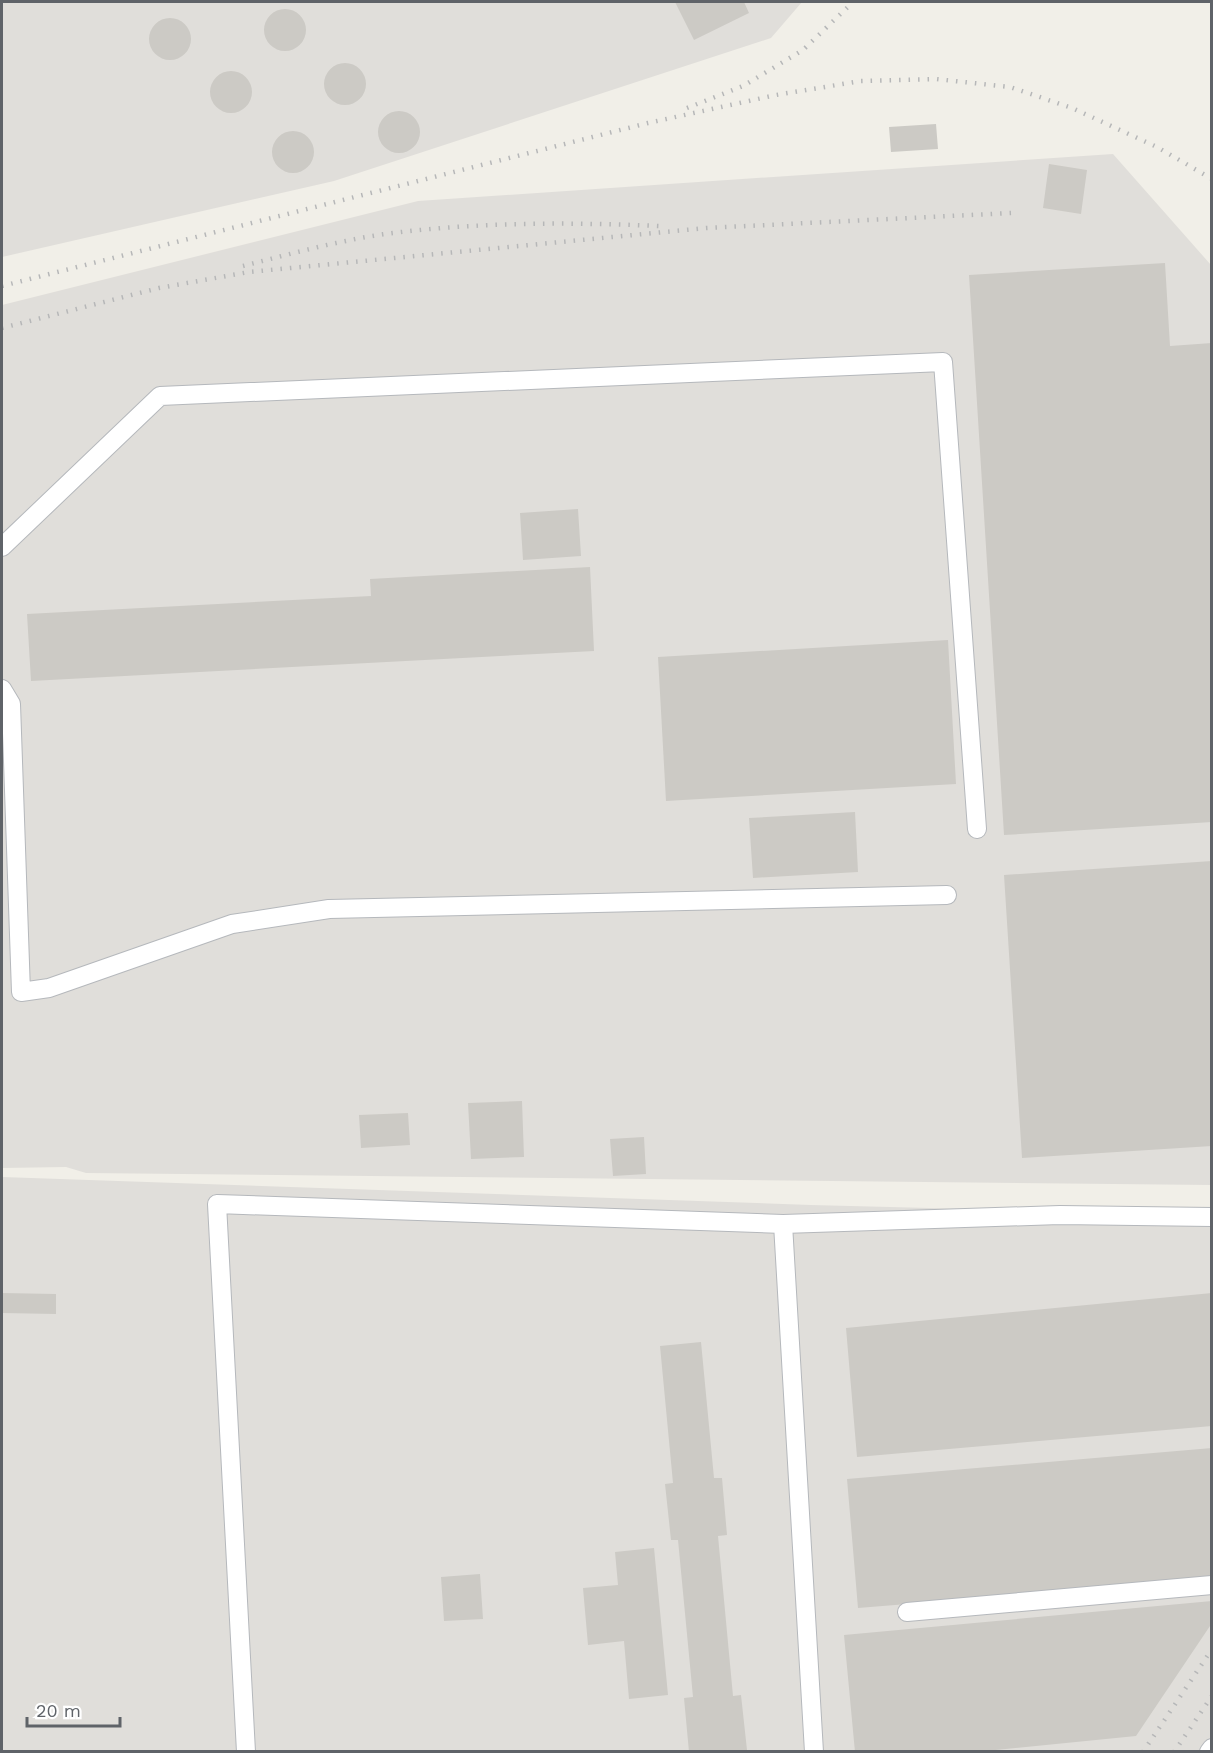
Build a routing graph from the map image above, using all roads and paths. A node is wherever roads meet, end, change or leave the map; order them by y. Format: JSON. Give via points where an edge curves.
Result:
{"nodes":[{"id":1,"x":2,"y":548,"type":"edge"},
{"id":2,"x":2,"y":689,"type":"edge"},
{"id":3,"x":977,"y":829,"type":"dead end"},
{"id":4,"x":947,"y":895,"type":"dead end"},
{"id":5,"x":1212,"y":1217,"type":"edge"},
{"id":6,"x":783,"y":1224,"type":"junction"},
{"id":7,"x":1212,"y":1585,"type":"edge"},
{"id":8,"x":907,"y":1612,"type":"dead end"},
{"id":9,"x":246,"y":1752,"type":"edge"},
{"id":10,"x":814,"y":1752,"type":"edge"}],
"edges":[{"from":1,"to":3,"type":"lane","via":[[160,396],[943,362]]},
{"from":2,"to":4,"type":"lane","via":[[11,704],[21,992],[49,988],[232,924],[329,909]]},
{"from":5,"to":6,"type":"lane","via":[[1060,1215]]},
{"from":6,"to":9,"type":"lane","via":[[217,1204]]},
{"from":6,"to":10,"type":"lane"},
{"from":7,"to":8,"type":"lane"}]}
